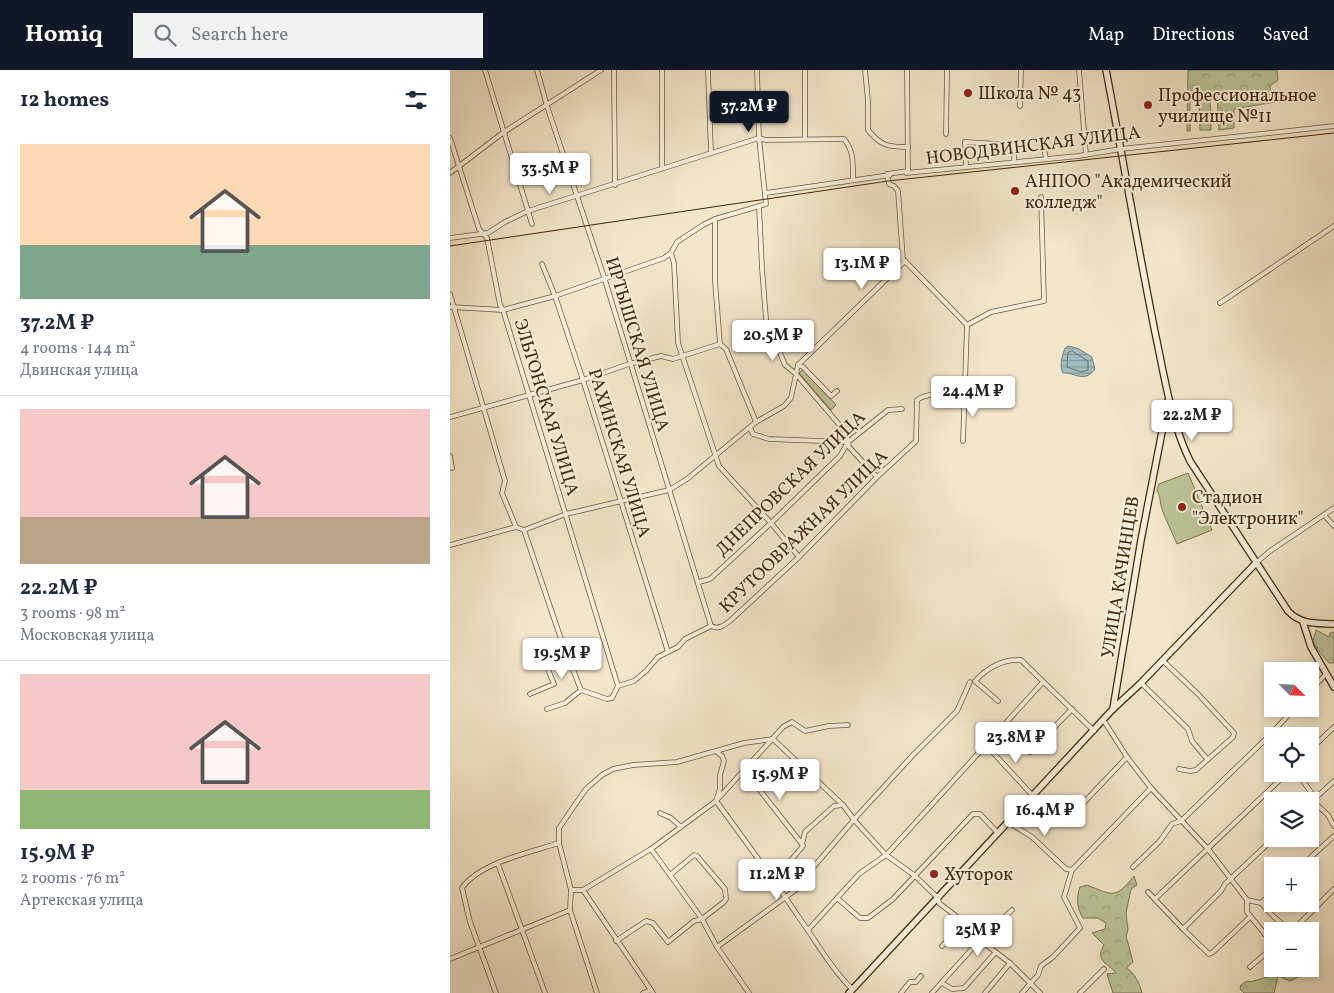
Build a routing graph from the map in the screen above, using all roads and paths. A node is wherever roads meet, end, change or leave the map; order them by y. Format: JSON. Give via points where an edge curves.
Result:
{"nodes":[{"id":1,"x":485,"y":70,"type":"edge"},
{"id":2,"x":537,"y":70,"type":"edge"},
{"id":3,"x":602,"y":70,"type":"edge"},
{"id":4,"x":614,"y":70,"type":"edge"},
{"id":5,"x":662,"y":70,"type":"edge"},
{"id":6,"x":757,"y":70,"type":"edge"},
{"id":7,"x":805,"y":70,"type":"edge"},
{"id":8,"x":866,"y":70,"type":"edge"},
{"id":9,"x":907,"y":70,"type":"edge"},
{"id":10,"x":947,"y":70,"type":"edge"},
{"id":11,"x":1021,"y":70,"type":"edge"},
{"id":12,"x":1079,"y":70,"type":"edge"},
{"id":13,"x":1106,"y":70,"type":"edge"},
{"id":14,"x":708,"y":71,"type":"edge"},
{"id":15,"x":547,"y":106,"type":"junction"},
{"id":16,"x":1020,"y":106,"type":"dead end"},
{"id":17,"x":1334,"y":126,"type":"edge"},
{"id":18,"x":504,"y":132,"type":"junction"},
{"id":19,"x":946,"y":134,"type":"dead end"},
{"id":20,"x":450,"y":138,"type":"edge"},
{"id":21,"x":759,"y":138,"type":"junction"},
{"id":22,"x":805,"y":139,"type":"junction"},
{"id":23,"x":1043,"y":142,"type":"dead end"},
{"id":24,"x":908,"y":147,"type":"junction"},
{"id":25,"x":1121,"y":148,"type":"junction"},
{"id":26,"x":711,"y":152,"type":"junction"},
{"id":27,"x":1086,"y":154,"type":"junction"},
{"id":28,"x":1046,"y":159,"type":"junction"},
{"id":29,"x":1014,"y":162,"type":"junction"},
{"id":30,"x":459,"y":165,"type":"junction"},
{"id":31,"x":966,"y":167,"type":"junction"},
{"id":32,"x":662,"y":168,"type":"junction"},
{"id":33,"x":450,"y":173,"type":"edge"},
{"id":34,"x":887,"y":175,"type":"junction"},
{"id":35,"x":854,"y":180,"type":"junction"},
{"id":36,"x":615,"y":185,"type":"junction"},
{"id":37,"x":766,"y":193,"type":"junction"},
{"id":38,"x":577,"y":197,"type":"junction"},
{"id":39,"x":1041,"y":197,"type":"dead end"},
{"id":40,"x":759,"y":206,"type":"junction"},
{"id":41,"x":528,"y":211,"type":"junction"},
{"id":42,"x":715,"y":219,"type":"junction"},
{"id":43,"x":532,"y":224,"type":"dead end"},
{"id":44,"x":1334,"y":226,"type":"edge"},
{"id":45,"x":483,"y":235,"type":"junction"},
{"id":46,"x":450,"y":238,"type":"edge"},
{"id":47,"x":671,"y":252,"type":"junction"},
{"id":48,"x":905,"y":261,"type":"junction"},
{"id":49,"x":542,"y":264,"type":"dead end"},
{"id":50,"x":605,"y":280,"type":"junction"},
{"id":51,"x":450,"y":294,"type":"edge"},
{"id":52,"x":555,"y":296,"type":"junction"},
{"id":53,"x":1220,"y":303,"type":"dead end"},
{"id":54,"x":451,"y":307,"type":"edge"},
{"id":55,"x":503,"y":310,"type":"junction"},
{"id":56,"x":967,"y":325,"type":"junction"},
{"id":57,"x":720,"y":344,"type":"junction"},
{"id":58,"x":682,"y":357,"type":"junction"},
{"id":59,"x":630,"y":364,"type":"junction"},
{"id":60,"x":798,"y":365,"type":"junction"},
{"id":61,"x":796,"y":374,"type":"junction"},
{"id":62,"x":583,"y":380,"type":"junction"},
{"id":63,"x":836,"y":391,"type":"dead end"},
{"id":64,"x":965,"y":394,"type":"junction"},
{"id":65,"x":529,"y":396,"type":"junction"},
{"id":66,"x":1169,"y":396,"type":"junction"},
{"id":67,"x":482,"y":408,"type":"junction"},
{"id":68,"x":902,"y":409,"type":"dead end"},
{"id":69,"x":450,"y":417,"type":"edge"},
{"id":70,"x":756,"y":422,"type":"junction"},
{"id":71,"x":750,"y":428,"type":"junction"},
{"id":72,"x":963,"y":441,"type":"dead end"},
{"id":73,"x":848,"y":442,"type":"junction"},
{"id":74,"x":450,"y":456,"type":"edge"},
{"id":75,"x":716,"y":456,"type":"junction"},
{"id":76,"x":452,"y":468,"type":"dead end"},
{"id":77,"x":878,"y":478,"type":"junction"},
{"id":78,"x":669,"y":490,"type":"junction"},
{"id":79,"x":621,"y":502,"type":"junction"},
{"id":80,"x":1334,"y":508,"type":"edge"},
{"id":81,"x":566,"y":514,"type":"junction"},
{"id":82,"x":1324,"y":516,"type":"junction"},
{"id":83,"x":771,"y":523,"type":"junction"},
{"id":84,"x":1334,"y":526,"type":"edge"},
{"id":85,"x":516,"y":527,"type":"junction"},
{"id":86,"x":524,"y":530,"type":"junction"},
{"id":87,"x":450,"y":545,"type":"edge"},
{"id":88,"x":799,"y":557,"type":"junction"},
{"id":89,"x":1256,"y":563,"type":"junction"},
{"id":90,"x":699,"y":582,"type":"junction"},
{"id":91,"x":1303,"y":622,"type":"junction"},
{"id":92,"x":1334,"y":624,"type":"edge"},
{"id":93,"x":712,"y":626,"type":"junction"},
{"id":94,"x":561,"y":639,"type":"junction"},
{"id":95,"x":668,"y":652,"type":"junction"},
{"id":96,"x":1162,"y":660,"type":"junction"},
{"id":97,"x":1326,"y":674,"type":"junction"},
{"id":98,"x":1319,"y":681,"type":"edge"},
{"id":99,"x":970,"y":682,"type":"dead end"},
{"id":100,"x":1043,"y":682,"type":"junction"},
{"id":101,"x":1142,"y":682,"type":"junction"},
{"id":102,"x":618,"y":686,"type":"junction"},
{"id":103,"x":1334,"y":687,"type":"edge"},
{"id":104,"x":581,"y":690,"type":"junction"},
{"id":105,"x":530,"y":694,"type":"dead end"},
{"id":106,"x":998,"y":701,"type":"dead end"},
{"id":107,"x":1072,"y":709,"type":"junction"},
{"id":108,"x":1113,"y":709,"type":"junction"},
{"id":109,"x":547,"y":710,"type":"dead end"},
{"id":110,"x":1104,"y":721,"type":"junction"},
{"id":111,"x":848,"y":725,"type":"dead end"},
{"id":112,"x":1334,"y":727,"type":"edge"},
{"id":113,"x":1094,"y":731,"type":"junction"},
{"id":114,"x":773,"y":739,"type":"junction"},
{"id":115,"x":1019,"y":741,"type":"dead end"},
{"id":116,"x":1319,"y":741,"type":"edge"},
{"id":117,"x":1264,"y":743,"type":"edge"},
{"id":118,"x":986,"y":745,"type":"junction"},
{"id":119,"x":717,"y":752,"type":"junction"},
{"id":120,"x":1127,"y":757,"type":"junction"},
{"id":121,"x":1207,"y":759,"type":"junction"},
{"id":122,"x":1179,"y":768,"type":"dead end"},
{"id":123,"x":744,"y":770,"type":"junction"},
{"id":124,"x":1334,"y":781,"type":"edge"},
{"id":125,"x":1278,"y":782,"type":"edge"},
{"id":126,"x":1152,"y":788,"type":"junction"},
{"id":127,"x":1319,"y":795,"type":"edge"},
{"id":128,"x":1033,"y":796,"type":"junction"},
{"id":129,"x":716,"y":801,"type":"junction"},
{"id":130,"x":842,"y":805,"type":"junction"},
{"id":131,"x":1319,"y":807,"type":"edge"},
{"id":132,"x":660,"y":813,"type":"dead end"},
{"id":133,"x":1073,"y":814,"type":"dead end"},
{"id":134,"x":855,"y":821,"type":"junction"},
{"id":135,"x":1181,"y":821,"type":"junction"},
{"id":136,"x":1008,"y":822,"type":"junction"},
{"id":137,"x":680,"y":826,"type":"junction"},
{"id":138,"x":1334,"y":826,"type":"edge"},
{"id":139,"x":998,"y":833,"type":"junction"},
{"id":140,"x":1334,"y":836,"type":"edge"},
{"id":141,"x":559,"y":843,"type":"junction"},
{"id":142,"x":802,"y":844,"type":"junction"},
{"id":143,"x":1264,"y":847,"type":"edge"},
{"id":144,"x":650,"y":849,"type":"junction"},
{"id":145,"x":1208,"y":849,"type":"junction"},
{"id":146,"x":886,"y":855,"type":"junction"},
{"id":147,"x":1311,"y":857,"type":"edge"},
{"id":148,"x":498,"y":864,"type":"junction"},
{"id":149,"x":1133,"y":867,"type":"dead end"},
{"id":150,"x":1072,"y":870,"type":"junction"},
{"id":151,"x":670,"y":875,"type":"junction"},
{"id":152,"x":914,"y":875,"type":"junction"},
{"id":153,"x":1231,"y":878,"type":"junction"},
{"id":154,"x":774,"y":880,"type":"junction"},
{"id":155,"x":1334,"y":889,"type":"edge"},
{"id":156,"x":571,"y":890,"type":"junction"},
{"id":157,"x":583,"y":890,"type":"junction"},
{"id":158,"x":1148,"y":892,"type":"dead end"},
{"id":159,"x":786,"y":897,"type":"junction"},
{"id":160,"x":837,"y":898,"type":"junction"},
{"id":161,"x":938,"y":898,"type":"junction"},
{"id":162,"x":1156,"y":899,"type":"junction"},
{"id":163,"x":1247,"y":900,"type":"junction"},
{"id":164,"x":1264,"y":900,"type":"edge"},
{"id":165,"x":1261,"y":903,"type":"junction"},
{"id":166,"x":570,"y":910,"type":"junction"},
{"id":167,"x":1012,"y":910,"type":"dead end"},
{"id":168,"x":1250,"y":916,"type":"junction"},
{"id":169,"x":702,"y":919,"type":"junction"},
{"id":170,"x":965,"y":923,"type":"junction"},
{"id":171,"x":1183,"y":929,"type":"junction"},
{"id":172,"x":520,"y":930,"type":"junction"},
{"id":173,"x":808,"y":930,"type":"junction"},
{"id":174,"x":1264,"y":933,"type":"edge"},
{"id":175,"x":980,"y":940,"type":"junction"},
{"id":176,"x":616,"y":941,"type":"junction"},
{"id":177,"x":479,"y":946,"type":"junction"},
{"id":178,"x":942,"y":946,"type":"dead end"},
{"id":179,"x":717,"y":947,"type":"junction"},
{"id":180,"x":995,"y":953,"type":"junction"},
{"id":181,"x":1264,"y":955,"type":"edge"},
{"id":182,"x":450,"y":959,"type":"edge"},
{"id":183,"x":1010,"y":964,"type":"junction"},
{"id":184,"x":1250,"y":967,"type":"dead end"},
{"id":185,"x":1104,"y":969,"type":"dead end"},
{"id":186,"x":921,"y":976,"type":"dead end"},
{"id":187,"x":942,"y":983,"type":"junction"},
{"id":188,"x":1031,"y":984,"type":"junction"},
{"id":189,"x":652,"y":991,"type":"edge"},
{"id":190,"x":850,"y":991,"type":"edge"},
{"id":191,"x":496,"y":993,"type":"edge"},
{"id":192,"x":544,"y":993,"type":"edge"},
{"id":193,"x":597,"y":993,"type":"edge"},
{"id":194,"x":643,"y":993,"type":"edge"},
{"id":195,"x":748,"y":993,"type":"edge"},
{"id":196,"x":901,"y":993,"type":"edge"},
{"id":197,"x":932,"y":993,"type":"edge"},
{"id":198,"x":985,"y":993,"type":"edge"},
{"id":199,"x":1022,"y":993,"type":"edge"},
{"id":200,"x":1040,"y":993,"type":"edge"},
{"id":201,"x":1080,"y":993,"type":"edge"}],
"edges":[{"from":1,"to":18,"type":"street"},
{"from":2,"to":15,"type":"street","name":"ИРТЫШСКАЯ УЛИЦА"},
{"from":3,"to":15,"type":"street"},
{"from":4,"to":36,"type":"street"},
{"from":5,"to":32,"type":"street"},
{"from":6,"to":21,"type":"street"},
{"from":7,"to":22,"type":"street"},
{"from":8,"to":24,"type":"street","via":[[868,130],[885,145]]},
{"from":9,"to":24,"type":"street"},
{"from":10,"to":19,"type":"street"},
{"from":11,"to":16,"type":"street"},
{"from":12,"to":27,"type":"street"},
{"from":13,"to":25,"type":"main road","name":"УЛИЦА КАЧИНЦЕВ"},
{"from":14,"to":26,"type":"street"},
{"from":15,"to":18,"type":"street"},
{"from":15,"to":38,"type":"street","name":"ИРТЫШСКАЯ УЛИЦА"},
{"from":17,"to":25,"type":"street","name":"НОВОДВИНСКАЯ УЛИЦА"},
{"from":18,"to":30,"type":"street"},
{"from":18,"to":41,"type":"street"},
{"from":20,"to":30,"type":"street","name":"ЭЛЬТОНСКАЯ УЛИЦА"},
{"from":21,"to":22,"type":"street"},
{"from":21,"to":26,"type":"street"},
{"from":21,"to":37,"type":"street"},
{"from":22,"to":35,"type":"street","via":[[844,139],[852,152]]},
{"from":23,"to":28,"type":"street"},
{"from":24,"to":34,"type":"street","via":[[908,171]]},
{"from":25,"to":27,"type":"street","name":"НОВОДВИНСКАЯ УЛИЦА"},
{"from":25,"to":66,"type":"main road","name":"УЛИЦА КАЧИНЦЕВ"},
{"from":26,"to":32,"type":"street"},
{"from":27,"to":28,"type":"street","name":"НОВОДВИНСКАЯ УЛИЦА"},
{"from":28,"to":29,"type":"street","name":"НОВОДВИНСКАЯ УЛИЦА"},
{"from":29,"to":31,"type":"street","name":"НОВОДВИНСКАЯ УЛИЦА"},
{"from":29,"to":31,"type":"street","via":[[1015,145],[965,142]]},
{"from":30,"to":33,"type":"street"},
{"from":30,"to":45,"type":"street","name":"ЭЛЬТОНСКАЯ УЛИЦА"},
{"from":31,"to":34,"type":"street","name":"НОВОДВИНСКАЯ УЛИЦА"},
{"from":32,"to":36,"type":"street"},
{"from":34,"to":35,"type":"street","name":"НОВОДВИНСКАЯ УЛИЦА"},
{"from":34,"to":48,"type":"street","via":[[889,184],[898,190]]},
{"from":35,"to":37,"type":"street","name":"НОВОДВИНСКАЯ УЛИЦА"},
{"from":36,"to":38,"type":"street"},
{"from":37,"to":40,"type":"street","via":[[766,204]]},
{"from":38,"to":41,"type":"street"},
{"from":38,"to":50,"type":"street","name":"ИРТЫШСКАЯ УЛИЦА"},
{"from":39,"to":56,"type":"street","via":[[1044,301],[991,312]]},
{"from":40,"to":42,"type":"street"},
{"from":40,"to":61,"type":"street","via":[[766,319],[785,365]]},
{"from":41,"to":43,"type":"street"},
{"from":41,"to":45,"type":"street"},
{"from":42,"to":47,"type":"street","via":[[677,242]]},
{"from":42,"to":57,"type":"street"},
{"from":44,"to":53,"type":"street"},
{"from":45,"to":46,"type":"street"},
{"from":45,"to":55,"type":"street","name":"ЭЛЬТОНСКАЯ УЛИЦА","via":[[487,238]]},
{"from":47,"to":50,"type":"street","via":[[664,258]]},
{"from":47,"to":58,"type":"street","via":[[678,344]]},
{"from":48,"to":56,"type":"street"},
{"from":48,"to":60,"type":"street"},
{"from":49,"to":52,"type":"street","name":"РАХИНСКАЯ УЛИЦА"},
{"from":50,"to":52,"type":"street"},
{"from":50,"to":59,"type":"street","name":"ИРТЫШСКАЯ УЛИЦА"},
{"from":51,"to":54,"type":"street"},
{"from":52,"to":55,"type":"street"},
{"from":52,"to":62,"type":"street","name":"РАХИНСКАЯ УЛИЦА"},
{"from":54,"to":55,"type":"street"},
{"from":54,"to":67,"type":"street"},
{"from":55,"to":65,"type":"street","name":"ЭЛЬТОНСКАЯ УЛИЦА"},
{"from":56,"to":64,"type":"street"},
{"from":57,"to":58,"type":"street"},
{"from":57,"to":70,"type":"street","via":[[726,349]]},
{"from":58,"to":59,"type":"street","via":[[661,356]]},
{"from":58,"to":75,"type":"street"},
{"from":59,"to":62,"type":"street"},
{"from":59,"to":78,"type":"street","name":"ИРТЫШСКАЯ УЛИЦА"},
{"from":60,"to":61,"type":"street"},
{"from":60,"to":63,"type":"street","via":[[831,396]]},
{"from":61,"to":70,"type":"street","via":[[791,398],[784,406]]},
{"from":61,"to":73,"type":"street","via":[[842,429]]},
{"from":62,"to":65,"type":"street"},
{"from":62,"to":79,"type":"street","name":"РАХИНСКАЯ УЛИЦА"},
{"from":64,"to":72,"type":"street"},
{"from":64,"to":77,"type":"street","name":"КРУТООВРАЖНАЯ УЛИЦА","via":[[931,395],[917,400],[916,441]]},
{"from":65,"to":67,"type":"street"},
{"from":65,"to":81,"type":"street","name":"ЭЛЬТОНСКАЯ УЛИЦА"},
{"from":66,"to":89,"type":"main road","via":[[1180,441],[1190,462]]},
{"from":66,"to":108,"type":"main road","name":"УЛИЦА КАЧИНЦЕВ"},
{"from":67,"to":69,"type":"street"},
{"from":67,"to":85,"type":"street","via":[[505,481],[502,493]]},
{"from":68,"to":73,"type":"street","name":"ДНЕПРОВСКАЯ УЛИЦА","via":[[888,410]]},
{"from":70,"to":71,"type":"street"},
{"from":71,"to":73,"type":"street","via":[[753,434],[769,439]]},
{"from":71,"to":75,"type":"street"},
{"from":73,"to":77,"type":"street"},
{"from":73,"to":83,"type":"street","name":"ДНЕПРОВСКАЯ УЛИЦА","via":[[840,456]]},
{"from":74,"to":76,"type":"street"},
{"from":75,"to":78,"type":"street"},
{"from":75,"to":83,"type":"street","via":[[719,466]]},
{"from":77,"to":88,"type":"street","name":"КРУТООВРАЖНАЯ УЛИЦА"},
{"from":78,"to":79,"type":"street"},
{"from":78,"to":90,"type":"street","name":"ИРТЫШСКАЯ УЛИЦА"},
{"from":79,"to":81,"type":"street"},
{"from":79,"to":95,"type":"street","name":"РАХИНСКАЯ УЛИЦА"},
{"from":80,"to":82,"type":"street"},
{"from":81,"to":86,"type":"street"},
{"from":81,"to":102,"type":"street","name":"ЭЛЬТОНСКАЯ УЛИЦА"},
{"from":82,"to":84,"type":"street"},
{"from":82,"to":89,"type":"street"},
{"from":83,"to":88,"type":"street"},
{"from":83,"to":90,"type":"street","name":"ДНЕПРОВСКАЯ УЛИЦА","via":[[710,579]]},
{"from":85,"to":86,"type":"street"},
{"from":85,"to":87,"type":"street"},
{"from":86,"to":94,"type":"street"},
{"from":88,"to":93,"type":"street","name":"КРУТООВРАЖНАЯ УЛИЦА","via":[[731,620],[721,627]]},
{"from":89,"to":91,"type":"main road","via":[[1288,611]]},
{"from":89,"to":96,"type":"main road"},
{"from":90,"to":93,"type":"street","name":"ИРТЫШСКАЯ УЛИЦА"},
{"from":91,"to":92,"type":"main road"},
{"from":91,"to":97,"type":"main road"},
{"from":93,"to":95,"type":"street","name":"КРУТООВРАЖНАЯ УЛИЦА","via":[[685,638]]},
{"from":94,"to":104,"type":"street"},
{"from":94,"to":105,"type":"street","via":[[544,655],[554,684]]},
{"from":95,"to":102,"type":"street","name":"КРУТООВРАЖНАЯ УЛИЦА","via":[[658,657],[634,681]]},
{"from":96,"to":101,"type":"main road"},
{"from":96,"to":121,"type":"street","via":[[1234,732]]},
{"from":97,"to":98,"type":"street"},
{"from":97,"to":103,"type":"main road"},
{"from":99,"to":134,"type":"street","via":[[957,711],[897,772]]},
{"from":100,"to":106,"type":"street","via":[[1021,660],[985,670],[975,681]]},
{"from":100,"to":107,"type":"street"},
{"from":100,"to":118,"type":"street"},
{"from":101,"to":108,"type":"main road"},
{"from":101,"to":121,"type":"street","via":[[1188,729],[1192,741]]},
{"from":102,"to":104,"type":"street","name":"КРУТООВРАЖНАЯ УЛИЦА","via":[[612,698],[607,699]]},
{"from":104,"to":109,"type":"street","via":[[565,703]]},
{"from":107,"to":113,"type":"street"},
{"from":107,"to":115,"type":"street","via":[[1030,752]]},
{"from":108,"to":110,"type":"main road","name":"УЛИЦА КАЧИНЦЕВ"},
{"from":110,"to":113,"type":"main road","name":"УЛИЦА КАЧИНЦЕВ"},
{"from":110,"to":120,"type":"street"},
{"from":111,"to":114,"type":"street","via":[[805,731],[792,722]]},
{"from":112,"to":116,"type":"street"},
{"from":113,"to":128,"type":"main road","name":"УЛИЦА КАЧИНЦЕВ"},
{"from":114,"to":119,"type":"street","via":[[744,743]]},
{"from":114,"to":123,"type":"street"},
{"from":114,"to":130,"type":"street"},
{"from":117,"to":135,"type":"street"},
{"from":118,"to":128,"type":"street"},
{"from":118,"to":146,"type":"street"},
{"from":119,"to":129,"type":"street","via":[[724,761]]},
{"from":119,"to":141,"type":"street","via":[[677,762],[633,765],[602,775],[586,789],[559,828]]},
{"from":120,"to":126,"type":"street"},
{"from":120,"to":133,"type":"street"},
{"from":121,"to":122,"type":"street","via":[[1190,772]]},
{"from":123,"to":129,"type":"street"},
{"from":123,"to":142,"type":"street"},
{"from":124,"to":127,"type":"street"},
{"from":125,"to":145,"type":"street"},
{"from":126,"to":135,"type":"street"},
{"from":126,"to":150,"type":"street"},
{"from":128,"to":136,"type":"main road","name":"УЛИЦА КАЧИНЦЕВ"},
{"from":129,"to":137,"type":"street"},
{"from":129,"to":154,"type":"street"},
{"from":130,"to":134,"type":"street"},
{"from":130,"to":142,"type":"street","via":[[834,806],[805,832]]},
{"from":131,"to":138,"type":"street"},
{"from":132,"to":137,"type":"street"},
{"from":134,"to":146,"type":"street"},
{"from":134,"to":159,"type":"street","via":[[811,870],[801,886]]},
{"from":135,"to":145,"type":"street"},
{"from":135,"to":149,"type":"street","via":[[1172,824],[1160,841]]},
{"from":136,"to":139,"type":"main road","name":"УЛИЦА КАЧИНЦЕВ"},
{"from":136,"to":150,"type":"street","via":[[1032,837],[1066,869]]},
{"from":137,"to":144,"type":"street"},
{"from":139,"to":152,"type":"street","via":[[980,814],[973,814]]},
{"from":139,"to":161,"type":"main road","name":"УЛИЦА КАЧИНЦЕВ"},
{"from":140,"to":147,"type":"street"},
{"from":141,"to":148,"type":"street"},
{"from":141,"to":156,"type":"street"},
{"from":142,"to":154,"type":"street"},
{"from":143,"to":153,"type":"street"},
{"from":144,"to":151,"type":"street"},
{"from":144,"to":157,"type":"street"},
{"from":145,"to":153,"type":"street"},
{"from":145,"to":162,"type":"street"},
{"from":146,"to":152,"type":"street"},
{"from":146,"to":160,"type":"street","via":[[859,874]]},
{"from":148,"to":172,"type":"street"},
{"from":148,"to":177,"type":"street","via":[[475,875],[462,888]]},
{"from":150,"to":188,"type":"street","via":[[1064,897],[1080,928],[1053,958],[1041,966]]},
{"from":151,"to":169,"type":"street"},
{"from":151,"to":169,"type":"street","via":[[694,855],[725,889],[724,902]]},
{"from":152,"to":160,"type":"street","via":[[868,918],[860,918]]},
{"from":152,"to":161,"type":"street"},
{"from":153,"to":163,"type":"street"},
{"from":153,"to":171,"type":"street"},
{"from":154,"to":159,"type":"street"},
{"from":155,"to":165,"type":"street","via":[[1293,930]]},
{"from":156,"to":157,"type":"street"},
{"from":156,"to":166,"type":"street"},
{"from":157,"to":176,"type":"street"},
{"from":158,"to":162,"type":"street"},
{"from":159,"to":173,"type":"street"},
{"from":159,"to":179,"type":"street"},
{"from":160,"to":173,"type":"street"},
{"from":161,"to":170,"type":"street","via":[[939,903]]},
{"from":161,"to":190,"type":"main road","name":"УЛИЦА КАЧИНЦЕВ"},
{"from":162,"to":171,"type":"street"},
{"from":163,"to":165,"type":"street"},
{"from":163,"to":168,"type":"street"},
{"from":164,"to":165,"type":"street"},
{"from":166,"to":172,"type":"street"},
{"from":166,"to":193,"type":"street"},
{"from":167,"to":175,"type":"street"},
{"from":168,"to":171,"type":"street","via":[[1209,954]]},
{"from":168,"to":174,"type":"street"},
{"from":169,"to":176,"type":"street","via":[[694,921],[668,942],[653,923],[646,921]]},
{"from":169,"to":179,"type":"street"},
{"from":170,"to":175,"type":"street"},
{"from":170,"to":178,"type":"street"},
{"from":172,"to":177,"type":"street"},
{"from":172,"to":192,"type":"street"},
{"from":173,"to":190,"type":"street"},
{"from":175,"to":180,"type":"street"},
{"from":175,"to":187,"type":"street"},
{"from":176,"to":189,"type":"street"},
{"from":177,"to":182,"type":"street"},
{"from":177,"to":191,"type":"street"},
{"from":179,"to":195,"type":"street"},
{"from":180,"to":183,"type":"street"},
{"from":180,"to":187,"type":"street","via":[[964,988],[952,989]]},
{"from":181,"to":184,"type":"street"},
{"from":183,"to":188,"type":"street"},
{"from":183,"to":198,"type":"street"},
{"from":185,"to":201,"type":"street"},
{"from":186,"to":196,"type":"street","via":[[916,982],[910,982]]},
{"from":187,"to":197,"type":"street"},
{"from":188,"to":199,"type":"street"},
{"from":188,"to":200,"type":"street"},
{"from":189,"to":194,"type":"street"}]}
